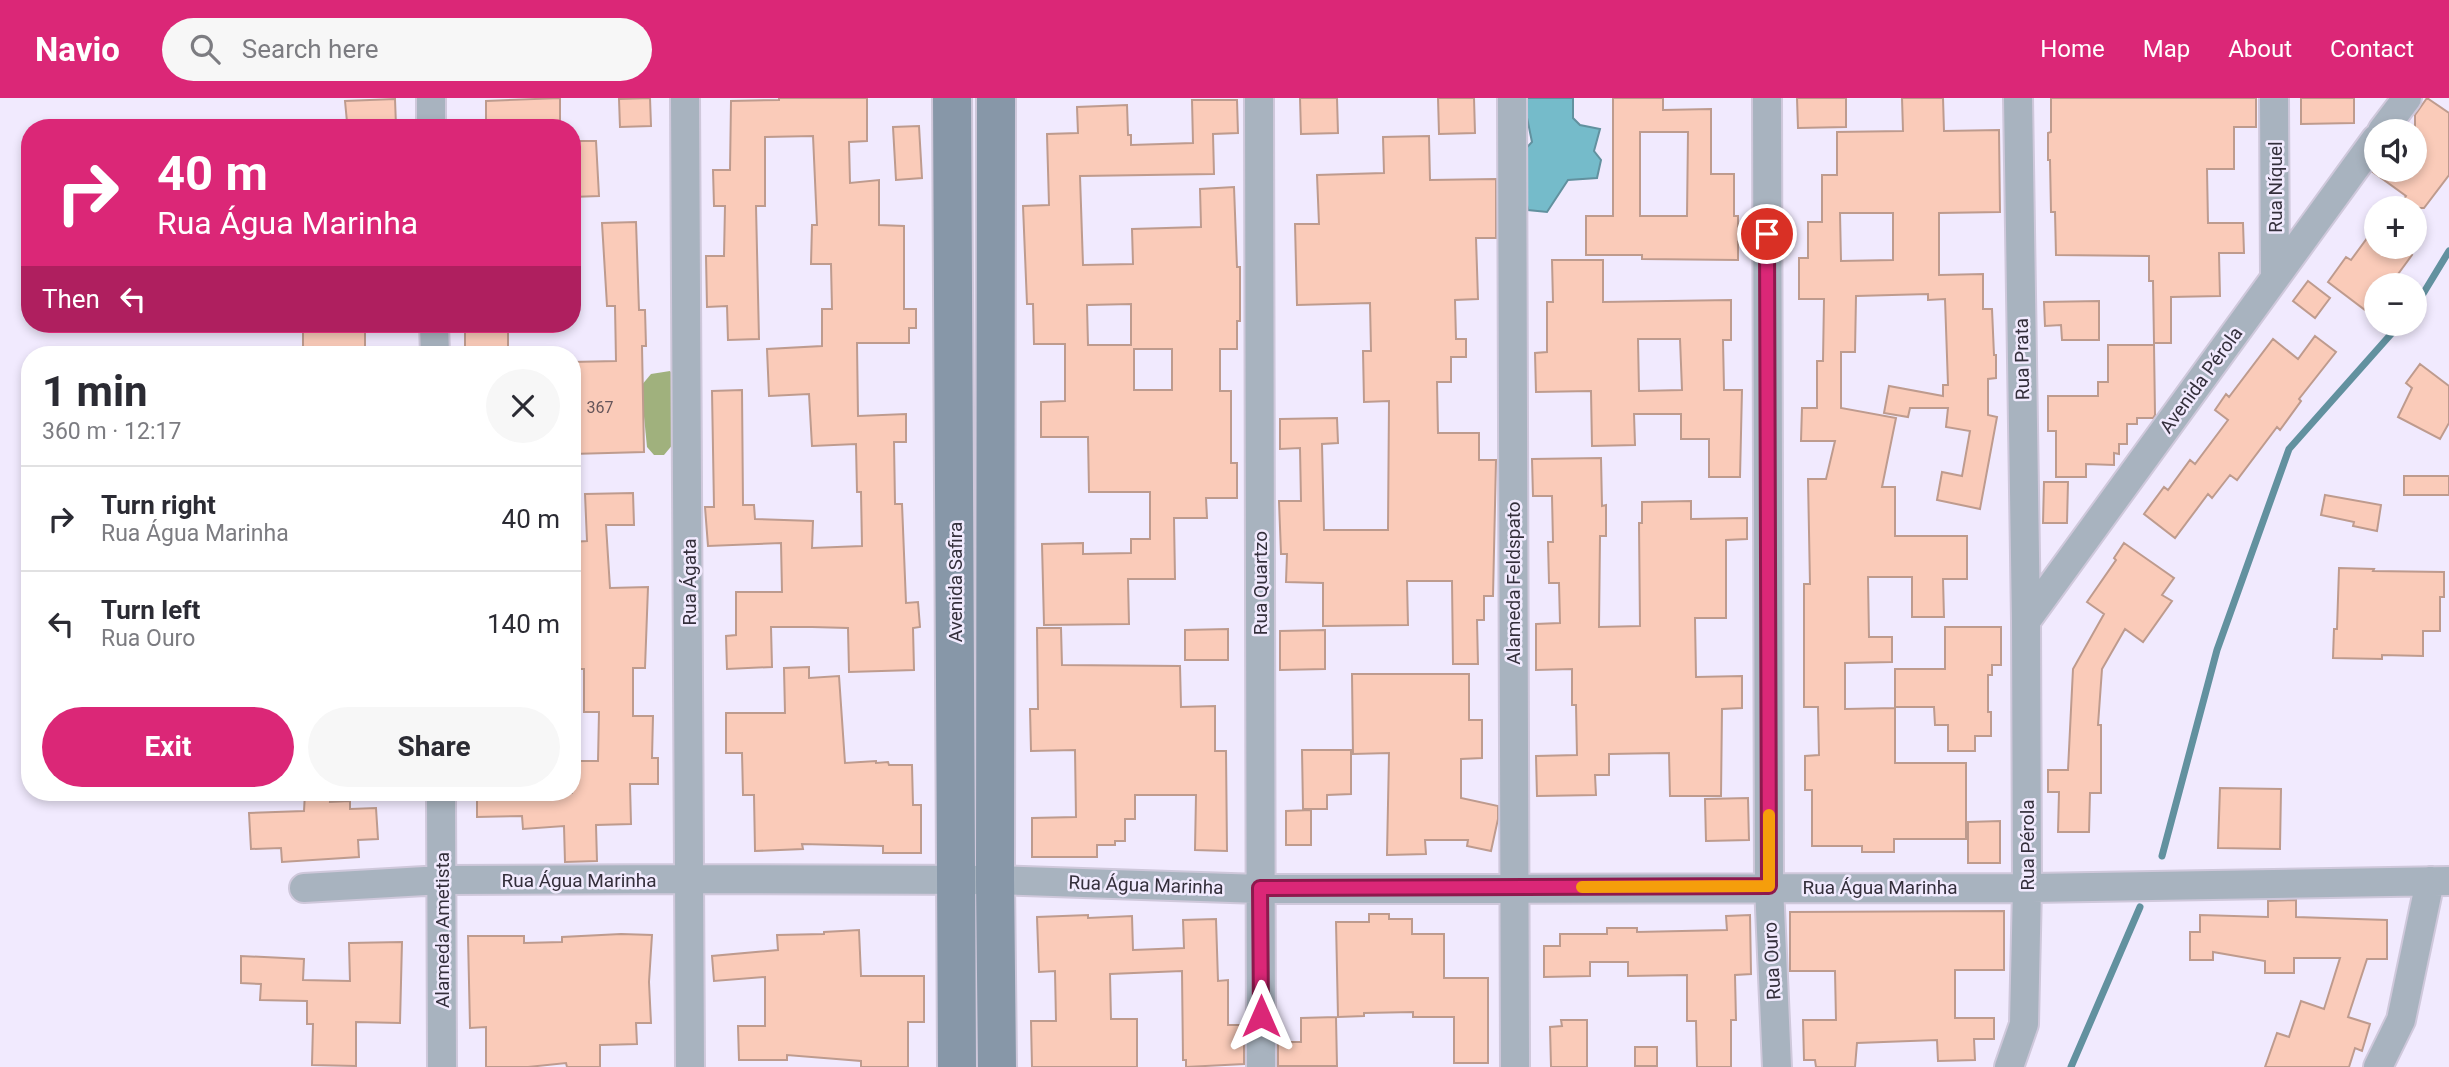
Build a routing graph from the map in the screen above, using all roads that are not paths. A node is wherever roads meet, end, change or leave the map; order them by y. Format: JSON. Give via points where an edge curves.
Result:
{"nodes":[{"id":1,"x":431,"y":98,"type":"edge"},
{"id":2,"x":685,"y":98,"type":"edge"},
{"id":3,"x":951,"y":98,"type":"edge"},
{"id":4,"x":996,"y":98,"type":"edge"},
{"id":5,"x":1259,"y":98,"type":"edge"},
{"id":6,"x":1512,"y":98,"type":"edge"},
{"id":7,"x":1767,"y":98,"type":"edge"},
{"id":8,"x":2018,"y":98,"type":"edge"},
{"id":9,"x":2274,"y":98,"type":"edge"},
{"id":10,"x":2407,"y":98,"type":"edge"},
{"id":11,"x":431,"y":119,"type":"edge"},
{"id":12,"x":2391,"y":119,"type":"edge"},
{"id":13,"x":2364,"y":155,"type":"edge"},
{"id":14,"x":2275,"y":277,"type":"junction"},
{"id":15,"x":2026,"y":621,"type":"junction"},
{"id":16,"x":441,"y":801,"type":"edge"},
{"id":17,"x":691,"y":879,"type":"junction"},
{"id":18,"x":442,"y":880,"type":"junction"},
{"id":19,"x":995,"y":880,"type":"junction"},
{"id":20,"x":957,"y":881,"type":"junction"},
{"id":21,"x":2439,"y":881,"type":"edge"},
{"id":22,"x":1769,"y":886,"type":"junction"},
{"id":23,"x":1514,"y":887,"type":"junction"},
{"id":24,"x":304,"y":888,"type":"dead end"},
{"id":25,"x":1260,"y":888,"type":"junction"},
{"id":26,"x":2027,"y":888,"type":"junction"},
{"id":27,"x":442,"y":1067,"type":"edge"},
{"id":28,"x":690,"y":1067,"type":"edge"},
{"id":29,"x":957,"y":1067,"type":"edge"},
{"id":30,"x":997,"y":1067,"type":"edge"},
{"id":31,"x":1261,"y":1067,"type":"edge"},
{"id":32,"x":1515,"y":1067,"type":"edge"},
{"id":33,"x":1777,"y":1067,"type":"edge"},
{"id":34,"x":2009,"y":1067,"type":"edge"},
{"id":35,"x":2378,"y":1067,"type":"edge"}],
"edges":[{"from":1,"to":11,"type":"street"},
{"from":2,"to":17,"type":"street","name":"Rua Ágata"},
{"from":3,"to":20,"type":"street","name":"Avenida Safira"},
{"from":4,"to":19,"type":"street","name":"Avenida Safira"},
{"from":5,"to":25,"type":"street","name":"Rua Quartzo"},
{"from":6,"to":23,"type":"street","name":"Alameda Feldspato"},
{"from":7,"to":22,"type":"street","name":"Rua Ouro"},
{"from":8,"to":15,"type":"street","name":"Rua Prata"},
{"from":9,"to":14,"type":"street","name":"Rua Níquel"},
{"from":10,"to":12,"type":"street"},
{"from":13,"to":14,"type":"street","name":"Avenida Pérola"},
{"from":14,"to":15,"type":"street","name":"Avenida Pérola"},
{"from":15,"to":26,"type":"street","name":"Rua Pérola"},
{"from":16,"to":18,"type":"street","name":"Alameda Ametista"},
{"from":17,"to":18,"type":"street","name":"Rua Água Marinha"},
{"from":17,"to":20,"type":"street","name":"Rua Água Marinha"},
{"from":17,"to":28,"type":"street","name":"Rua Ágata"},
{"from":18,"to":24,"type":"street","name":"Rua Água Marinha"},
{"from":18,"to":27,"type":"street","name":"Alameda Ametista"},
{"from":19,"to":20,"type":"street","name":"Rua Água Marinha"},
{"from":19,"to":25,"type":"street","name":"Rua Água Marinha"},
{"from":19,"to":30,"type":"street","name":"Avenida Safira"},
{"from":20,"to":29,"type":"street","name":"Avenida Safira"},
{"from":21,"to":26,"type":"street","name":"Rua Água Marinha"},
{"from":21,"to":35,"type":"street","via":[[2401,1020]]},
{"from":22,"to":23,"type":"street","name":"Rua Água Marinha"},
{"from":22,"to":26,"type":"street","name":"Rua Água Marinha"},
{"from":22,"to":33,"type":"street","name":"Rua Ouro"},
{"from":23,"to":25,"type":"street","name":"Rua Água Marinha"},
{"from":23,"to":32,"type":"street","name":"Alameda Feldspato"},
{"from":25,"to":31,"type":"street","name":"Rua Quartzo"},
{"from":26,"to":34,"type":"street","name":"Rua Pérola","via":[[2024,1024]]}]}
